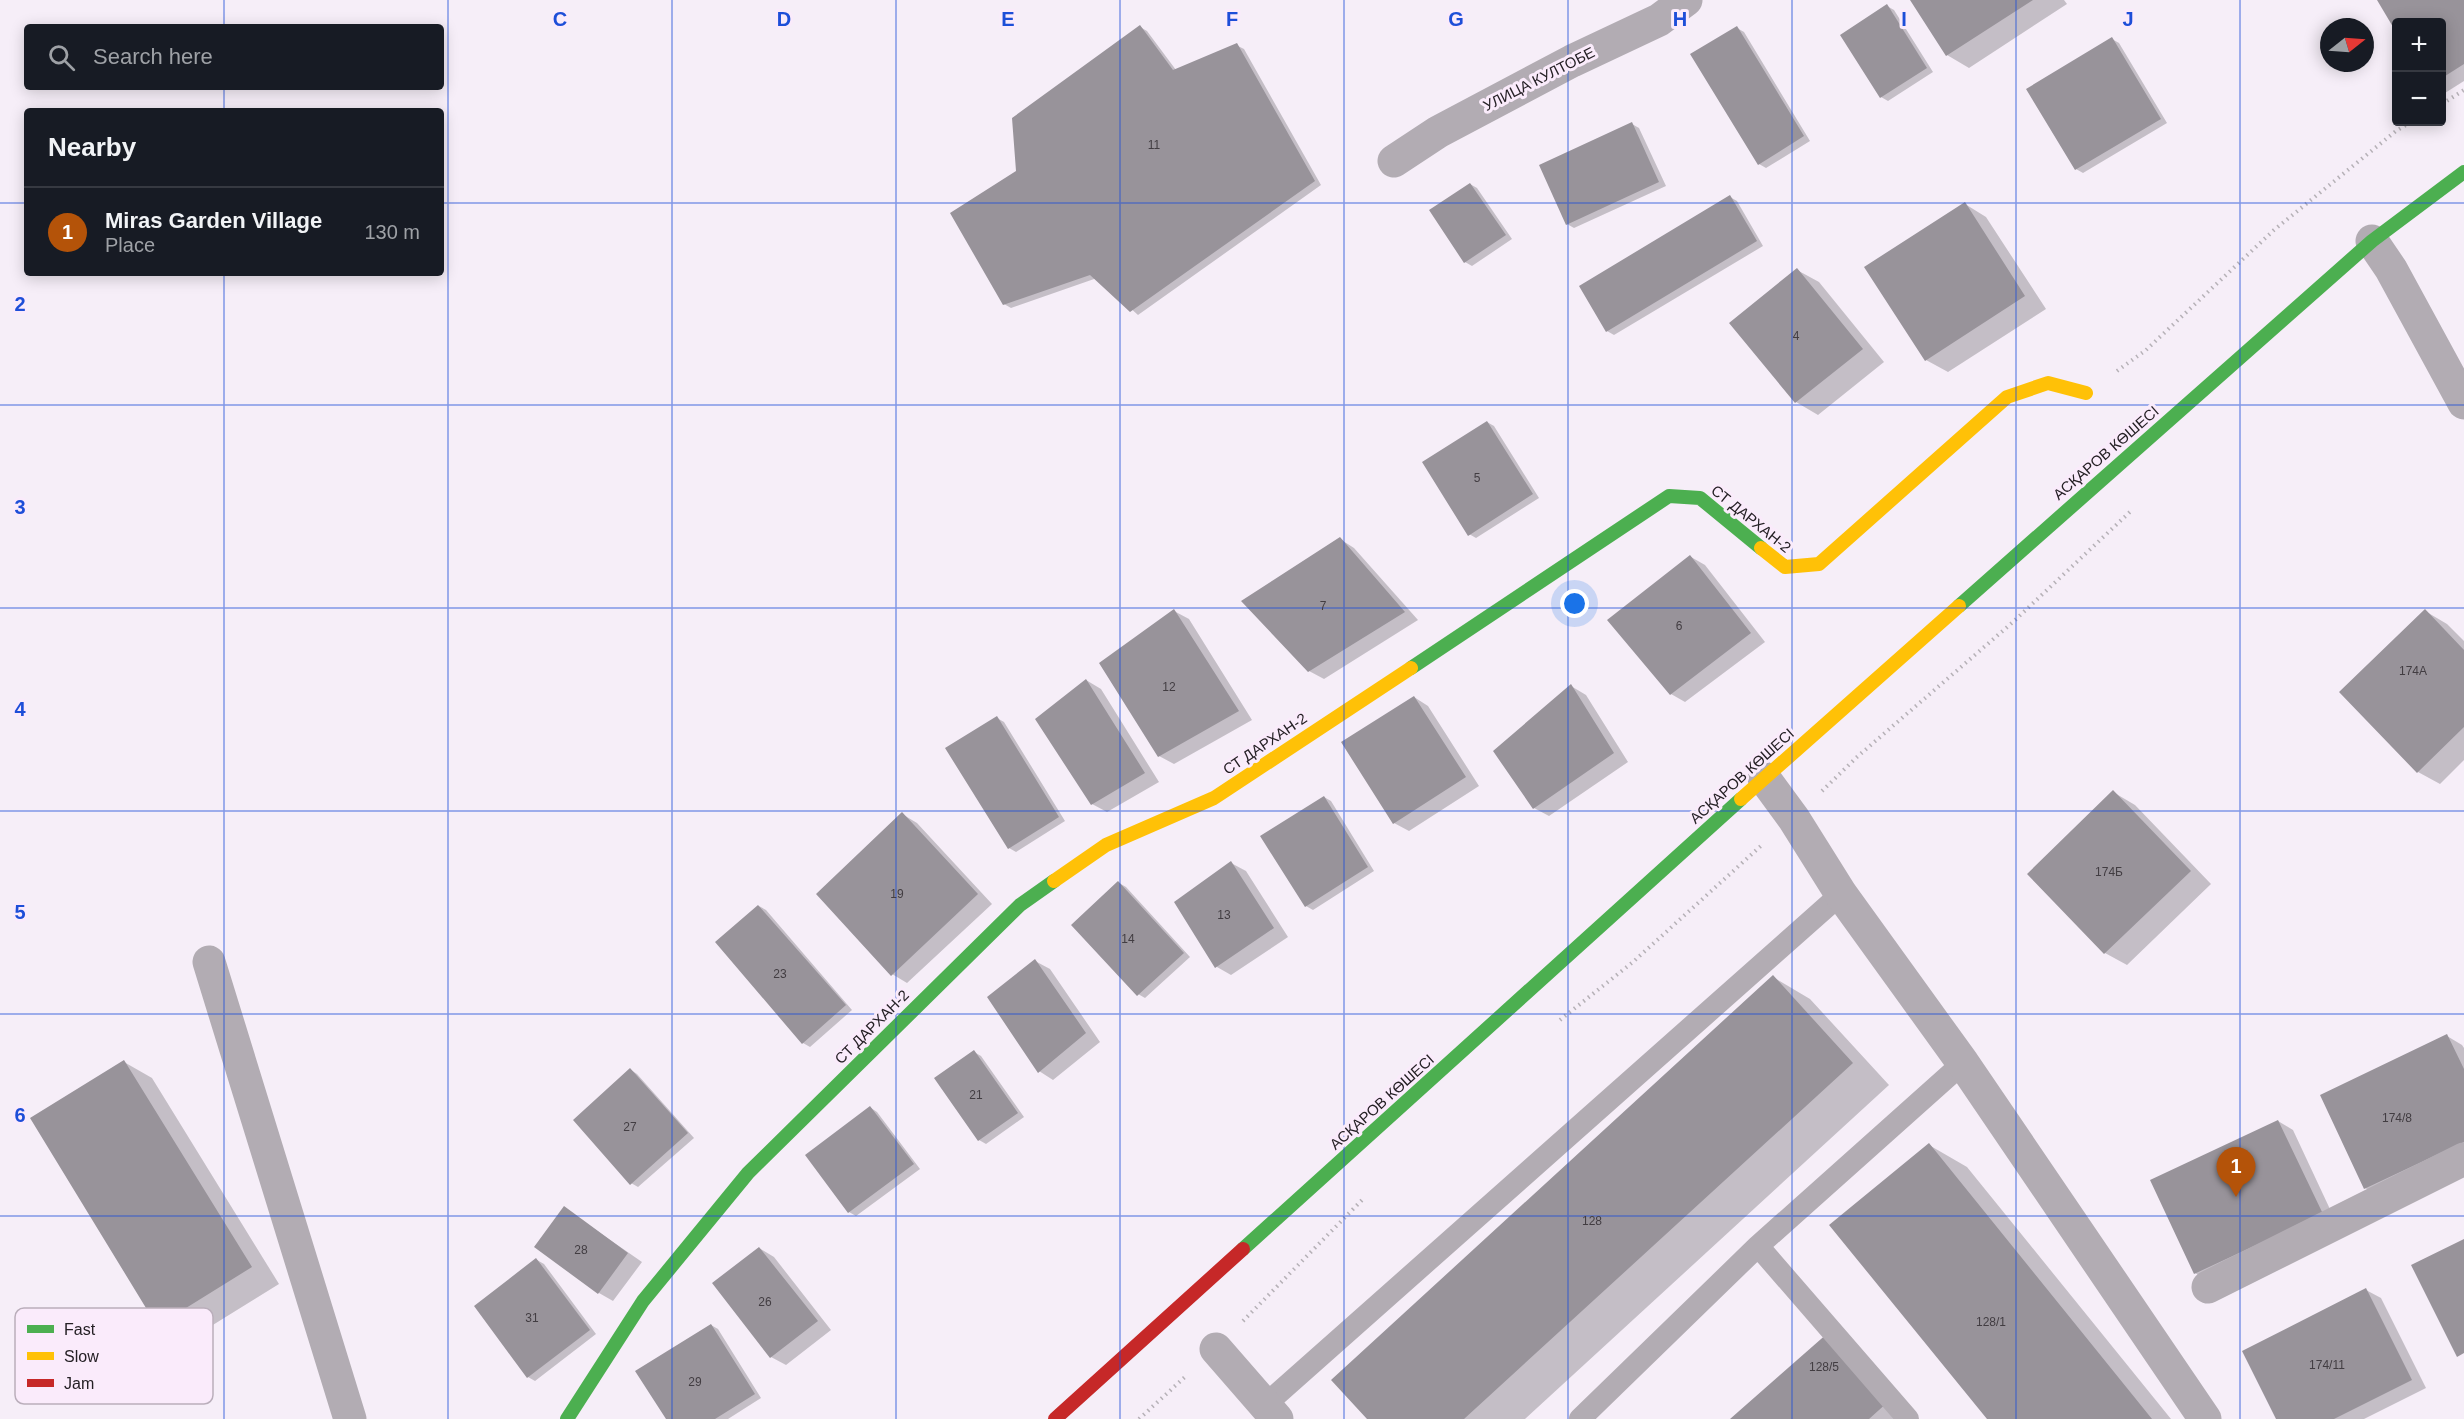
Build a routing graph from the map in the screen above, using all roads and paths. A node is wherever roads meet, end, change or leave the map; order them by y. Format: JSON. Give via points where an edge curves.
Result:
{"nodes":[{"id":1,"x":1686,"y":0,"type":"edge"},
{"id":2,"x":2464,"y":90,"type":"edge"},
{"id":3,"x":2446,"y":101,"type":"edge"},
{"id":4,"x":2404,"y":126,"type":"edge"},
{"id":5,"x":1394,"y":161,"type":"dead end"},
{"id":6,"x":2464,"y":172,"type":"edge"},
{"id":7,"x":2372,"y":240,"type":"junction"},
{"id":8,"x":2146,"y":350,"type":"dead end"},
{"id":9,"x":2086,"y":393,"type":"dead end"},
{"id":10,"x":2464,"y":403,"type":"edge"},
{"id":11,"x":2134,"y":509,"type":"dead end"},
{"id":12,"x":1764,"y":778,"type":"junction"},
{"id":13,"x":1794,"y":819,"type":"junction"},
{"id":14,"x":1841,"y":894,"type":"junction"},
{"id":15,"x":209,"y":962,"type":"dead end"},
{"id":16,"x":1552,"y":1026,"type":"dead end"},
{"id":17,"x":1963,"y":1063,"type":"junction"},
{"id":18,"x":2464,"y":1159,"type":"edge"},
{"id":19,"x":1371,"y":1191,"type":"dead end"},
{"id":20,"x":1758,"y":1246,"type":"junction"},
{"id":21,"x":2208,"y":1287,"type":"dead end"},
{"id":22,"x":1216,"y":1349,"type":"junction"},
{"id":23,"x":1271,"y":1412,"type":"edge"},
{"id":24,"x":350,"y":1419,"type":"edge"},
{"id":25,"x":567,"y":1419,"type":"edge"},
{"id":26,"x":1055,"y":1419,"type":"edge"},
{"id":27,"x":1139,"y":1419,"type":"edge"},
{"id":28,"x":1580,"y":1419,"type":"edge"},
{"id":29,"x":1908,"y":1419,"type":"edge"},
{"id":30,"x":2205,"y":1419,"type":"edge"}],
"edges":[{"from":1,"to":5,"type":"street","name":"УЛИЦА КУЛТОБЕ","via":[[1659,20],[1438,132]]},
{"from":2,"to":3,"type":"path"},
{"from":4,"to":8,"type":"path","via":[[2274,230]]},
{"from":6,"to":7,"type":"street","name":"АСҚАРОВ КӨШЕСІ"},
{"from":7,"to":10,"type":"street"},
{"from":7,"to":12,"type":"street","name":"АСҚАРОВ КӨШЕСІ"},
{"from":9,"to":25,"type":"street","name":"СТ ДАРХАН-2","via":[[2048,383],[2007,398],[1819,564],[1785,567],[1700,498],[1669,496],[1214,798],[1106,845],[1020,905],[748,1173],[643,1301]]},
{"from":11,"to":13,"type":"path","via":[[2013,622],[1857,757]]},
{"from":12,"to":13,"type":"street"},
{"from":12,"to":26,"type":"street","name":"АСҚАРОВ КӨШЕСІ"},
{"from":13,"to":14,"type":"street"},
{"from":13,"to":16,"type":"path","via":[[1633,962]]},
{"from":14,"to":17,"type":"street"},
{"from":14,"to":23,"type":"lane"},
{"from":15,"to":24,"type":"street"},
{"from":17,"to":20,"type":"lane"},
{"from":17,"to":30,"type":"street"},
{"from":18,"to":21,"type":"street"},
{"from":19,"to":22,"type":"path"},
{"from":20,"to":28,"type":"lane"},
{"from":20,"to":29,"type":"lane"},
{"from":22,"to":23,"type":"street"},
{"from":22,"to":27,"type":"path"}]}
